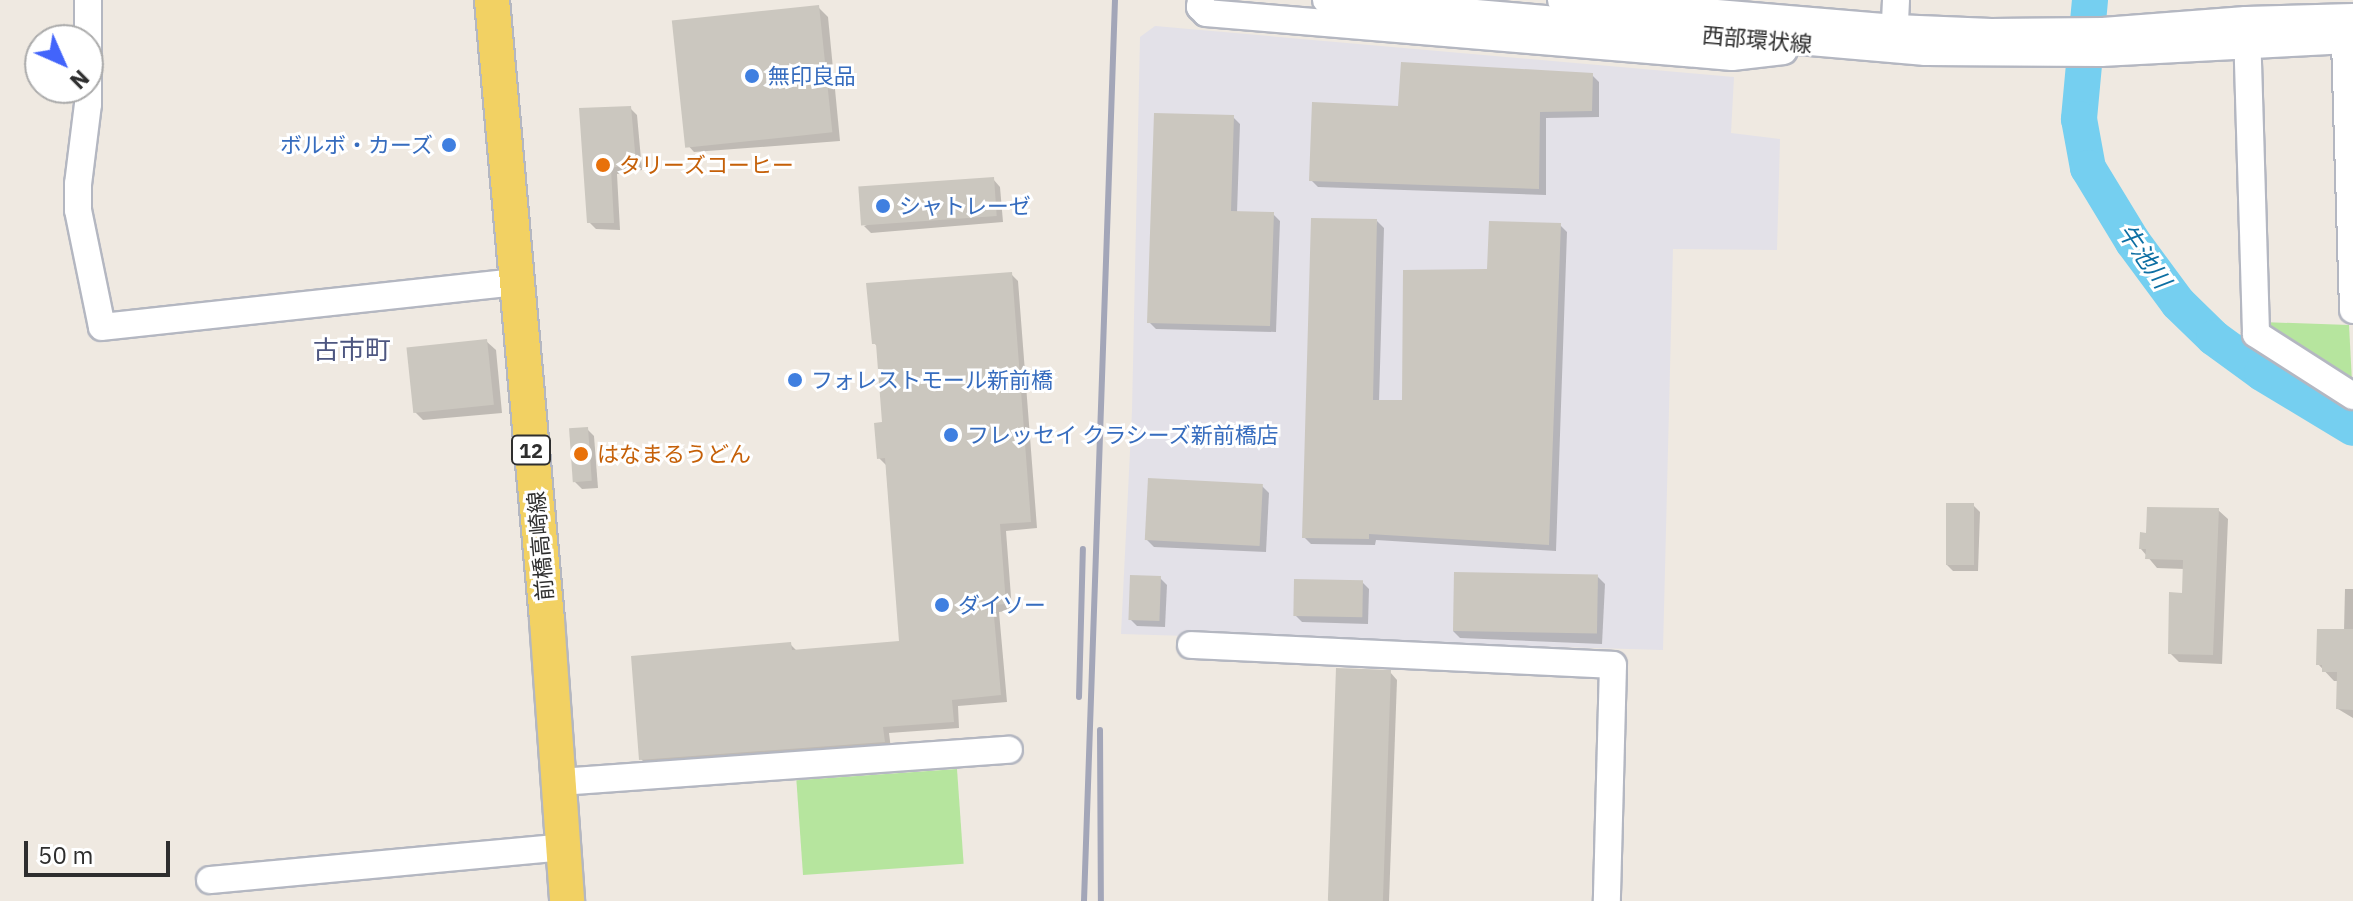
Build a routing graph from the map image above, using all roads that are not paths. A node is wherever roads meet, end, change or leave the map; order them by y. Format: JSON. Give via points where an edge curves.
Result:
{"nodes":[{"id":1,"x":88,"y":0,"type":"edge"},
{"id":2,"x":492,"y":0,"type":"edge"},
{"id":3,"x":1201,"y":0,"type":"edge"},
{"id":4,"x":1326,"y":0,"type":"edge"},
{"id":5,"x":1561,"y":0,"type":"edge"},
{"id":6,"x":1896,"y":0,"type":"edge"},
{"id":7,"x":1738,"y":6,"type":"edge"},
{"id":8,"x":2247,"y":32,"type":"junction"},
{"id":9,"x":2350,"y":33,"type":"edge"},
{"id":10,"x":1894,"y":39,"type":"junction"},
{"id":11,"x":1797,"y":43,"type":"junction"},
{"id":12,"x":515,"y":282,"type":"junction"},
{"id":13,"x":2353,"y":310,"type":"edge"},
{"id":14,"x":2353,"y":396,"type":"edge"},
{"id":15,"x":1191,"y":645,"type":"dead end"},
{"id":16,"x":1009,"y":750,"type":"dead end"},
{"id":17,"x":559,"y":782,"type":"junction"},
{"id":18,"x":564,"y":847,"type":"junction"},
{"id":19,"x":210,"y":880,"type":"dead end"},
{"id":20,"x":567,"y":901,"type":"edge"},
{"id":21,"x":1607,"y":901,"type":"edge"}],
"edges":[{"from":1,"to":12,"type":"street","via":[[88,104],[78,210],[102,327]]},
{"from":2,"to":12,"type":"main road","name":"前橋高崎線","number":"12"},
{"from":3,"to":11,"type":"street","via":[[1206,13],[1732,57],[1781,53]]},
{"from":4,"to":11,"type":"street","name":"西部環状線"},
{"from":5,"to":7,"type":"street","name":"西部環状線"},
{"from":6,"to":10,"type":"street"},
{"from":7,"to":10,"type":"street","name":"西部環状線"},
{"from":8,"to":9,"type":"street"},
{"from":8,"to":10,"type":"street","name":"西部環状線","via":[[2056,43]]},
{"from":8,"to":14,"type":"street","via":[[2256,334]]},
{"from":9,"to":13,"type":"street"},
{"from":10,"to":11,"type":"street","name":"西部環状線"},
{"from":12,"to":17,"type":"main road","name":"前橋高崎線","number":"12"},
{"from":15,"to":21,"type":"street","via":[[1613,665]]},
{"from":16,"to":17,"type":"street"},
{"from":17,"to":18,"type":"main road","name":"前橋高崎線","number":"12"},
{"from":18,"to":19,"type":"street"},
{"from":18,"to":20,"type":"main road","name":"前橋高崎線","number":"12"}]}
